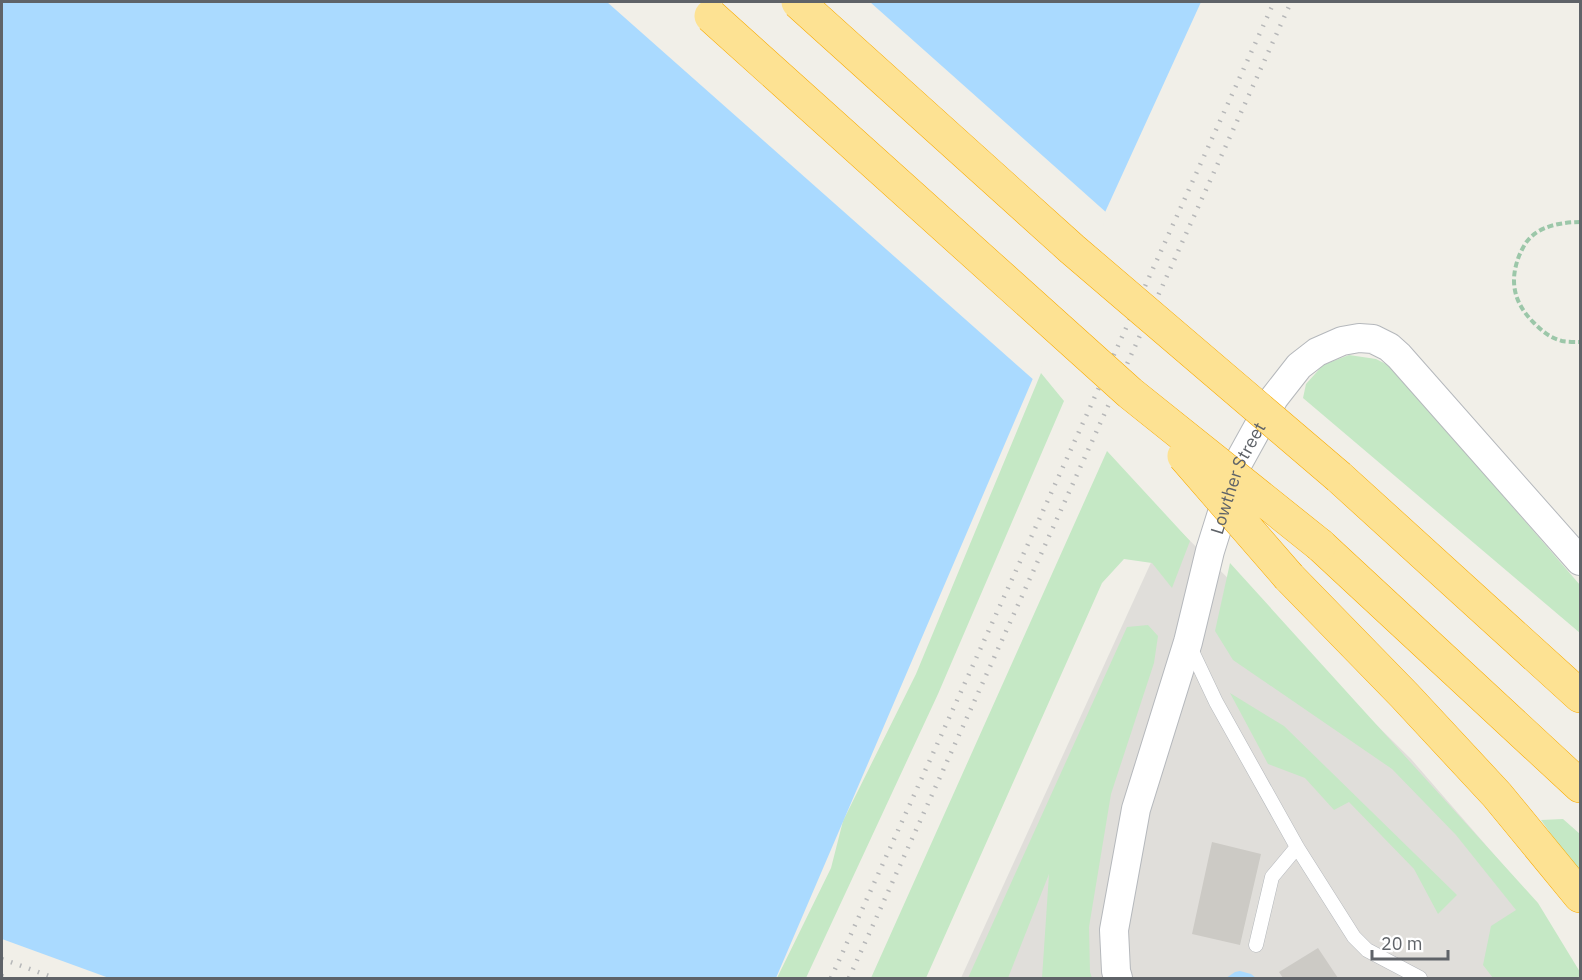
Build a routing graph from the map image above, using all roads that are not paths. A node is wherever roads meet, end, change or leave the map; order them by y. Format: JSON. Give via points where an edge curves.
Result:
{"nodes":[{"id":1,"x":694,"y":2,"type":"edge"},
{"id":2,"x":798,"y":2,"type":"edge"},
{"id":3,"x":1130,"y":393,"type":"junction"},
{"id":4,"x":1339,"y":477,"type":"junction"},
{"id":5,"x":1581,"y":561,"type":"edge"},
{"id":6,"x":1188,"y":642,"type":"junction"},
{"id":7,"x":1581,"y":674,"type":"edge"},
{"id":8,"x":1581,"y":696,"type":"edge"},
{"id":9,"x":1581,"y":786,"type":"edge"},
{"id":10,"x":1297,"y":847,"type":"junction"},
{"id":11,"x":1581,"y":896,"type":"edge"},
{"id":12,"x":1256,"y":945,"type":"dead end"},
{"id":13,"x":1118,"y":978,"type":"edge"},
{"id":14,"x":1420,"y":978,"type":"edge"}],
"edges":[{"from":1,"to":3,"type":"highway","bridge":true},
{"from":2,"to":4,"type":"highway","bridge":true,"via":[[1072,249]]},
{"from":3,"to":9,"type":"highway","bridge":true,"via":[[1320,545]]},
{"from":3,"to":11,"type":"highway","bridge":true,"via":[[1289,577],[1497,795]]},
{"from":4,"to":7,"type":"highway"},
{"from":4,"to":8,"type":"highway"},
{"from":5,"to":6,"type":"street","name":"Lowther Street","via":[[1399,356],[1373,339],[1342,341],[1317,352],[1299,366],[1274,398],[1237,465],[1210,551]]},
{"from":6,"to":10,"type":"lane","via":[[1216,702]]},
{"from":6,"to":13,"type":"street","name":"Lowther Street","via":[[1136,809],[1114,930]]},
{"from":10,"to":12,"type":"lane","via":[[1272,877]]},
{"from":10,"to":14,"type":"lane","via":[[1353,937],[1367,950]]}]}
